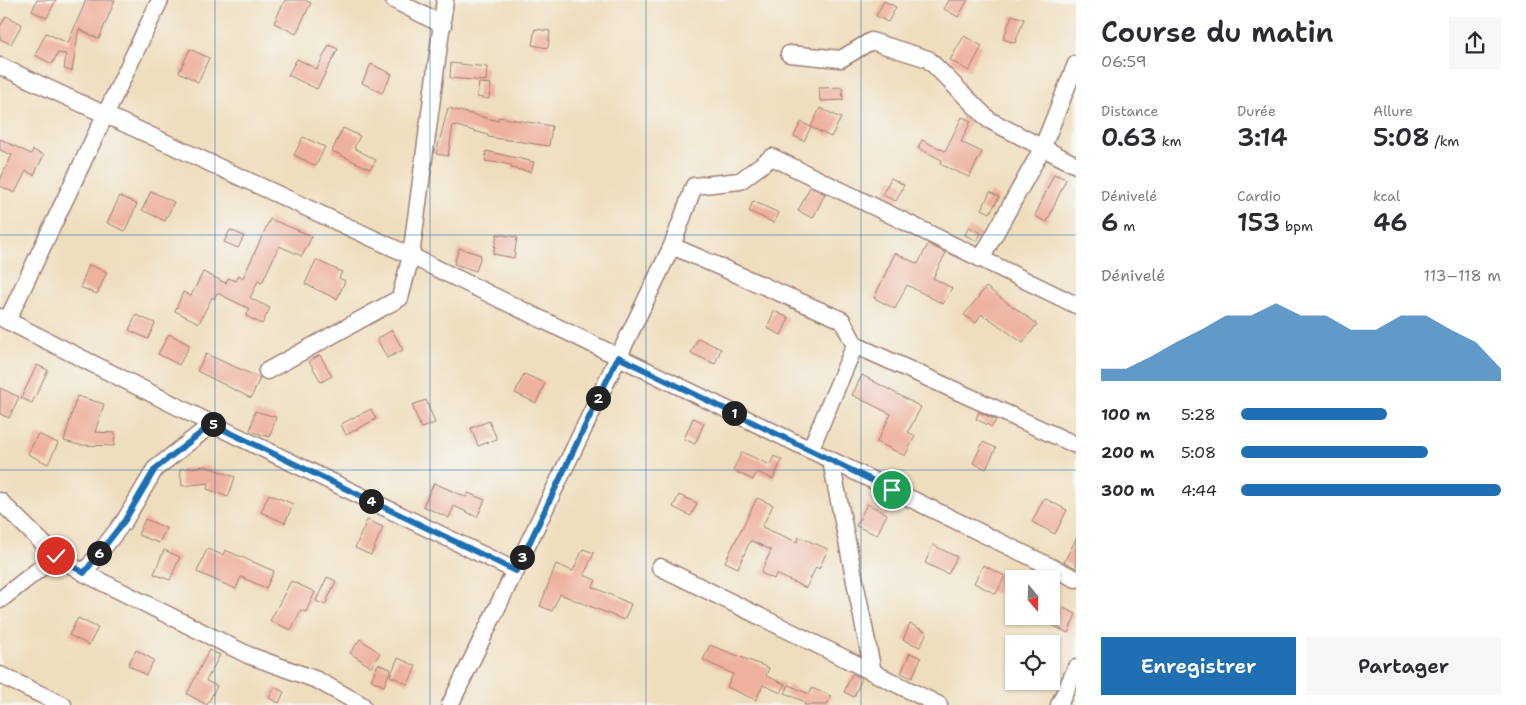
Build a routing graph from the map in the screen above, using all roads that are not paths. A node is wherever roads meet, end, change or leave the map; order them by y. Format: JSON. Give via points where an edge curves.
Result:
{"nodes":[{"id":1,"x":160,"y":0,"type":"edge"},
{"id":2,"x":394,"y":0,"type":"edge"},
{"id":3,"x":445,"y":0,"type":"edge"},
{"id":4,"x":443,"y":24,"type":"junction"},
{"id":5,"x":789,"y":54,"type":"dead end"},
{"id":6,"x":1076,"y":64,"type":"edge"},
{"id":7,"x":0,"y":66,"type":"edge"},
{"id":8,"x":107,"y":115,"type":"junction"},
{"id":9,"x":1042,"y":149,"type":"junction"},
{"id":10,"x":1076,"y":165,"type":"edge"},
{"id":11,"x":672,"y":246,"type":"junction"},
{"id":12,"x":411,"y":256,"type":"junction"},
{"id":13,"x":981,"y":259,"type":"junction"},
{"id":14,"x":1076,"y":305,"type":"edge"},
{"id":15,"x":4,"y":319,"type":"edge"},
{"id":16,"x":855,"y":345,"type":"junction"},
{"id":17,"x":618,"y":357,"type":"junction"},
{"id":18,"x":267,"y":371,"type":"dead end"},
{"id":19,"x":212,"y":424,"type":"junction"},
{"id":20,"x":1076,"y":445,"type":"edge"},
{"id":21,"x":810,"y":450,"type":"junction"},
{"id":22,"x":831,"y":461,"type":"junction"},
{"id":23,"x":0,"y":501,"type":"edge"},
{"id":24,"x":56,"y":556,"type":"junction"},
{"id":25,"x":660,"y":567,"type":"dead end"},
{"id":26,"x":516,"y":571,"type":"junction"},
{"id":27,"x":84,"y":573,"type":"junction"},
{"id":28,"x":1076,"y":578,"type":"edge"},
{"id":29,"x":0,"y":600,"type":"edge"},
{"id":30,"x":1076,"y":668,"type":"edge"},
{"id":31,"x":873,"y":672,"type":"junction"},
{"id":32,"x":0,"y":675,"type":"edge"},
{"id":33,"x":63,"y":705,"type":"edge"},
{"id":34,"x":362,"y":705,"type":"edge"},
{"id":35,"x":450,"y":705,"type":"edge"},
{"id":36,"x":939,"y":705,"type":"edge"},
{"id":37,"x":1059,"y":705,"type":"edge"}],
"edges":[{"from":1,"to":8,"type":"street"},
{"from":2,"to":4,"type":"street"},
{"from":3,"to":4,"type":"street"},
{"from":4,"to":12,"type":"street"},
{"from":5,"to":9,"type":"street","via":[[841,60],[870,42],[928,59],[989,120]]},
{"from":6,"to":9,"type":"street"},
{"from":7,"to":8,"type":"street"},
{"from":8,"to":12,"type":"street"},
{"from":8,"to":15,"type":"street"},
{"from":9,"to":10,"type":"street"},
{"from":9,"to":13,"type":"street"},
{"from":11,"to":13,"type":"street","via":[[694,186],[740,181],[772,157]]},
{"from":11,"to":16,"type":"street","via":[[842,320]]},
{"from":11,"to":17,"type":"street"},
{"from":12,"to":17,"type":"street"},
{"from":12,"to":18,"type":"street","via":[[400,298]]},
{"from":13,"to":14,"type":"street"},
{"from":15,"to":19,"type":"street"},
{"from":16,"to":20,"type":"street"},
{"from":16,"to":21,"type":"street"},
{"from":17,"to":21,"type":"street"},
{"from":17,"to":26,"type":"street"},
{"from":19,"to":26,"type":"street"},
{"from":19,"to":27,"type":"street","via":[[155,469],[125,520]]},
{"from":21,"to":22,"type":"street"},
{"from":22,"to":28,"type":"street"},
{"from":22,"to":31,"type":"street"},
{"from":23,"to":24,"type":"street"},
{"from":24,"to":27,"type":"street"},
{"from":24,"to":29,"type":"street"},
{"from":25,"to":31,"type":"street"},
{"from":26,"to":35,"type":"street"},
{"from":27,"to":34,"type":"street","via":[[248,655],[317,680]]},
{"from":30,"to":37,"type":"street"},
{"from":31,"to":36,"type":"street"},
{"from":32,"to":33,"type":"street"}]}
